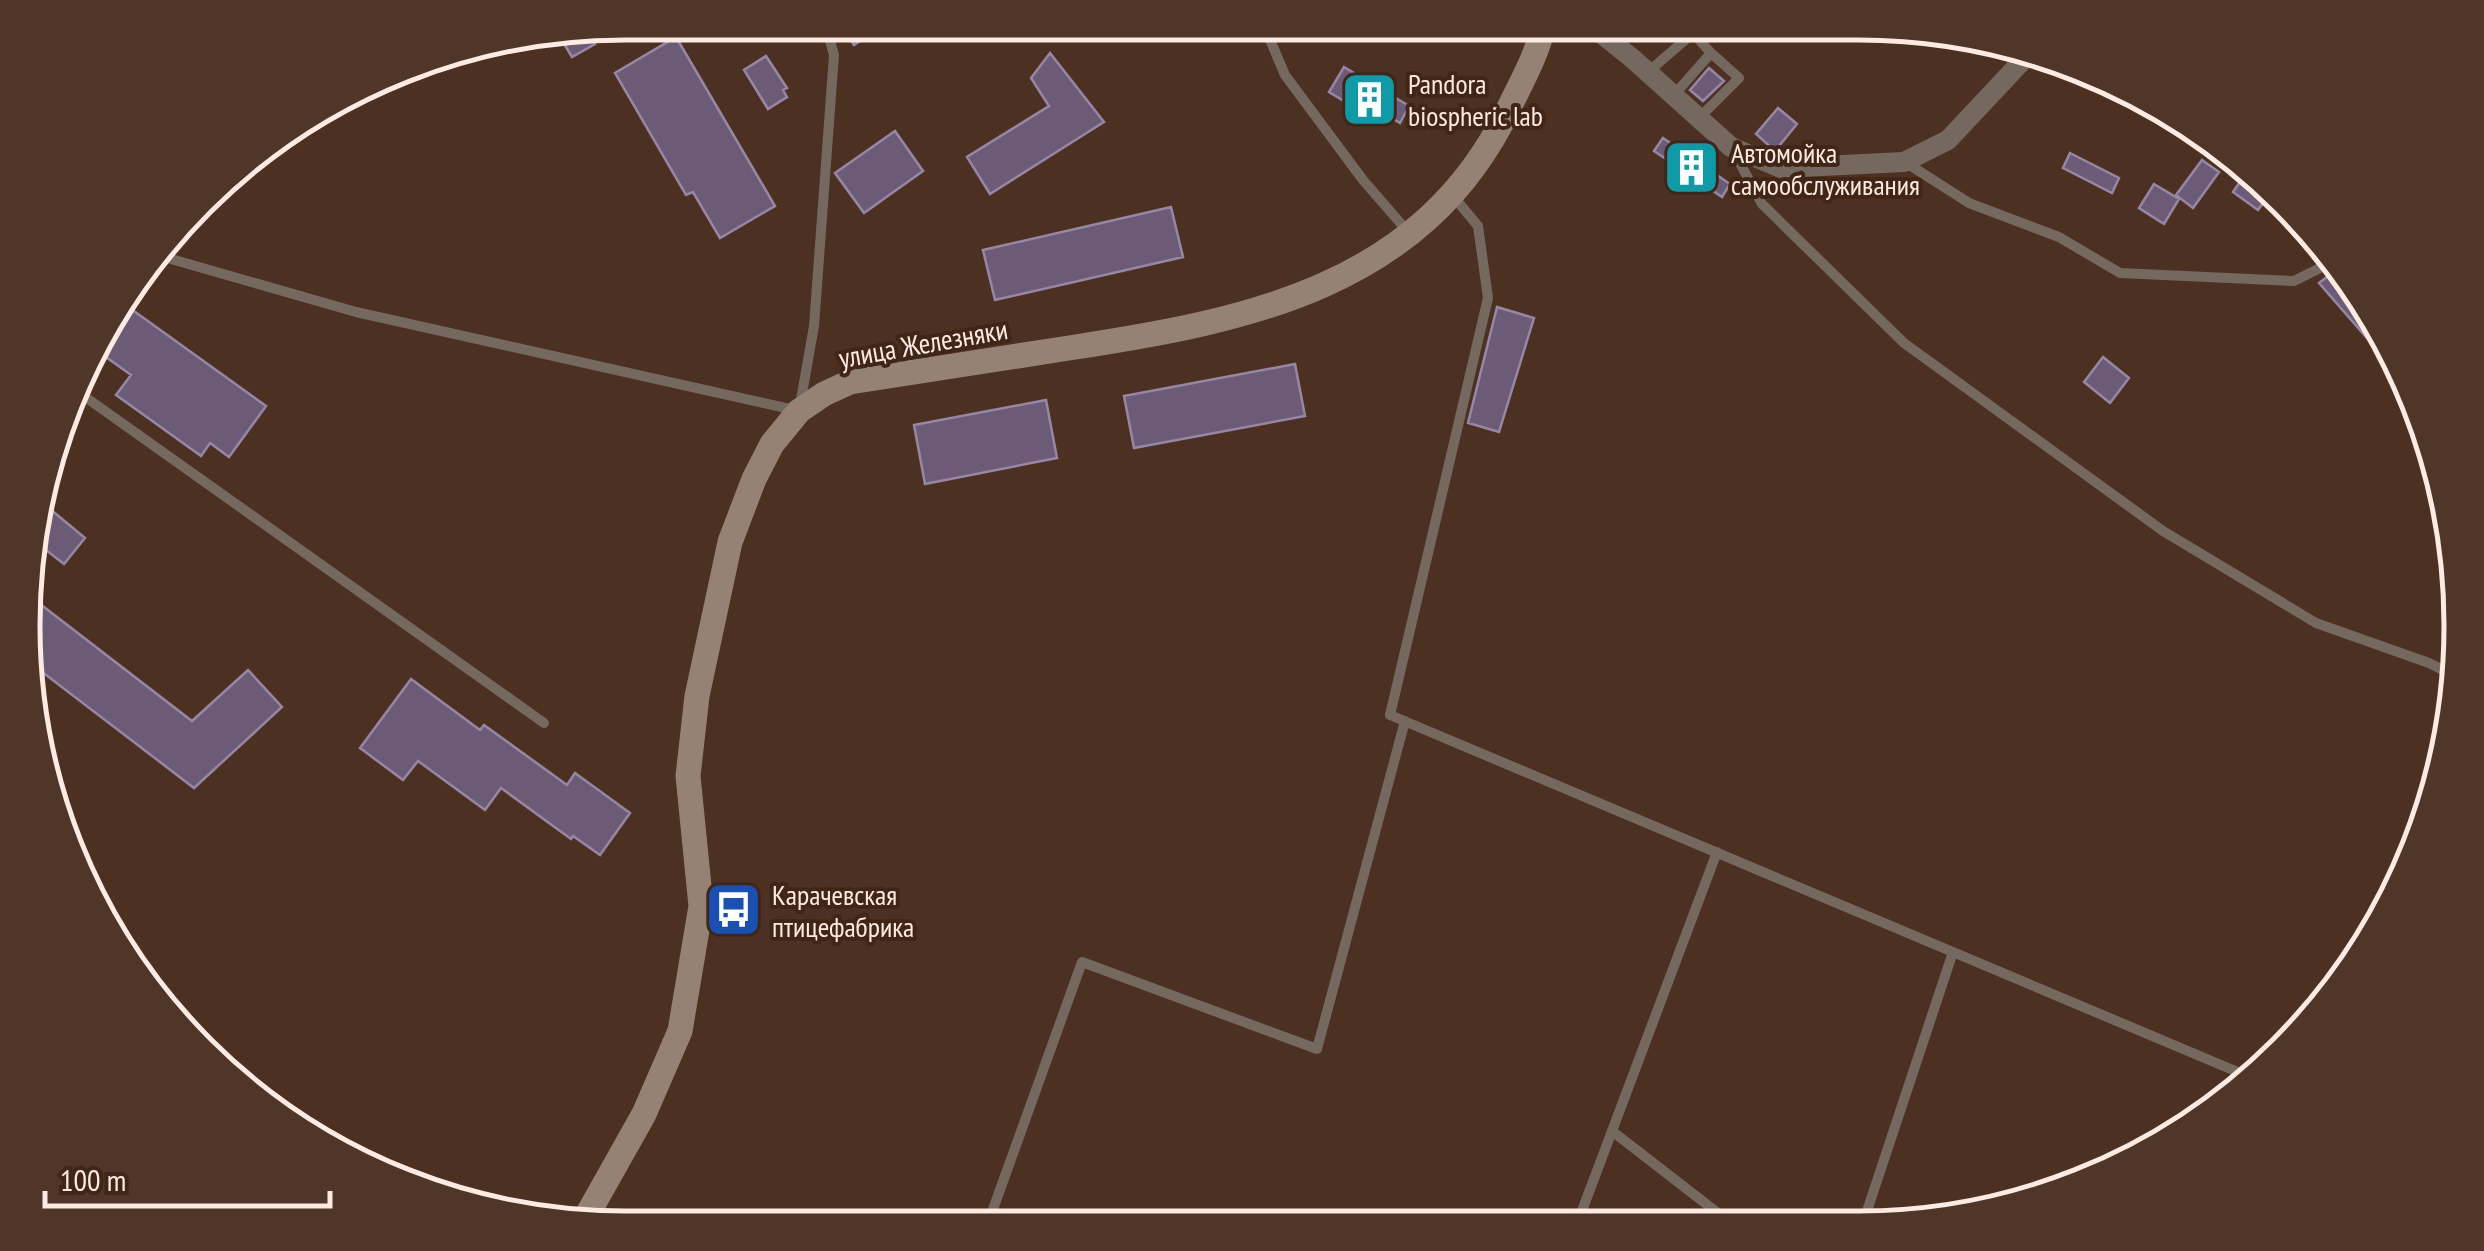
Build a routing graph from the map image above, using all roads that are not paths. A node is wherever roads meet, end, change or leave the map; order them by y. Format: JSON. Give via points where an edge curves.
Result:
{"nodes":[{"id":1,"x":830,"y":40,"type":"edge"},
{"id":2,"x":1270,"y":40,"type":"edge"},
{"id":3,"x":1536,"y":40,"type":"edge"},
{"id":4,"x":1608,"y":40,"type":"edge"},
{"id":5,"x":1685,"y":40,"type":"edge"},
{"id":6,"x":1698,"y":40,"type":"edge"},
{"id":7,"x":1712,"y":53,"type":"junction"},
{"id":8,"x":2020,"y":63,"type":"edge"},
{"id":9,"x":1648,"y":72,"type":"junction"},
{"id":10,"x":1674,"y":96,"type":"junction"},
{"id":11,"x":1698,"y":120,"type":"junction"},
{"id":12,"x":1731,"y":147,"type":"junction"},
{"id":13,"x":1904,"y":162,"type":"junction"},
{"id":14,"x":1453,"y":196,"type":"junction"},
{"id":15,"x":1410,"y":234,"type":"junction"},
{"id":16,"x":169,"y":259,"type":"edge"},
{"id":17,"x":2321,"y":267,"type":"edge"},
{"id":18,"x":86,"y":398,"type":"edge"},
{"id":19,"x":799,"y":411,"type":"junction"},
{"id":20,"x":2442,"y":671,"type":"edge"},
{"id":21,"x":1405,"y":721,"type":"junction"},
{"id":22,"x":544,"y":722,"type":"dead end"},
{"id":23,"x":1717,"y":852,"type":"junction"},
{"id":24,"x":1953,"y":952,"type":"junction"},
{"id":25,"x":2238,"y":1072,"type":"edge"},
{"id":26,"x":1612,"y":1131,"type":"junction"},
{"id":27,"x":590,"y":1210,"type":"edge"},
{"id":28,"x":992,"y":1211,"type":"edge"},
{"id":29,"x":1582,"y":1211,"type":"edge"},
{"id":30,"x":1715,"y":1211,"type":"edge"},
{"id":31,"x":1867,"y":1211,"type":"edge"}],
"edges":[{"from":1,"to":19,"type":"lane","via":[[834,55],[814,326]]},
{"from":2,"to":15,"type":"lane","via":[[1285,75]]},
{"from":3,"to":14,"type":"street","name":"улица Железняки","via":[[1498,131]]},
{"from":4,"to":9,"type":"street"},
{"from":5,"to":9,"type":"lane"},
{"from":6,"to":7,"type":"lane"},
{"from":7,"to":10,"type":"lane"},
{"from":7,"to":11,"type":"lane","via":[[1739,78]]},
{"from":8,"to":13,"type":"street","via":[[1948,140]]},
{"from":9,"to":10,"type":"street"},
{"from":10,"to":11,"type":"street"},
{"from":11,"to":12,"type":"street"},
{"from":12,"to":13,"type":"street","via":[[1781,168]]},
{"from":12,"to":20,"type":"lane","via":[[1762,204],[1904,343],[2163,531],[2316,623]]},
{"from":13,"to":17,"type":"lane","via":[[1969,203],[2059,237],[2120,272],[2294,280]]},
{"from":14,"to":15,"type":"street","name":"улица Железняки"},
{"from":14,"to":21,"type":"lane","via":[[1478,226],[1488,298],[1390,714]]},
{"from":15,"to":19,"type":"street","name":"улица Железняки","via":[[1287,302],[1184,330],[850,382]]},
{"from":16,"to":19,"type":"lane","via":[[356,312]]},
{"from":18,"to":22,"type":"lane"},
{"from":19,"to":27,"type":"street","name":"улица Железняки","via":[[754,480],[711,621],[688,776],[701,906],[680,1032]]},
{"from":21,"to":23,"type":"lane"},
{"from":21,"to":28,"type":"lane","via":[[1318,1048],[1082,962]]},
{"from":23,"to":24,"type":"lane"},
{"from":23,"to":26,"type":"lane"},
{"from":24,"to":25,"type":"lane"},
{"from":24,"to":31,"type":"lane"},
{"from":26,"to":29,"type":"lane"},
{"from":26,"to":30,"type":"lane"}]}
